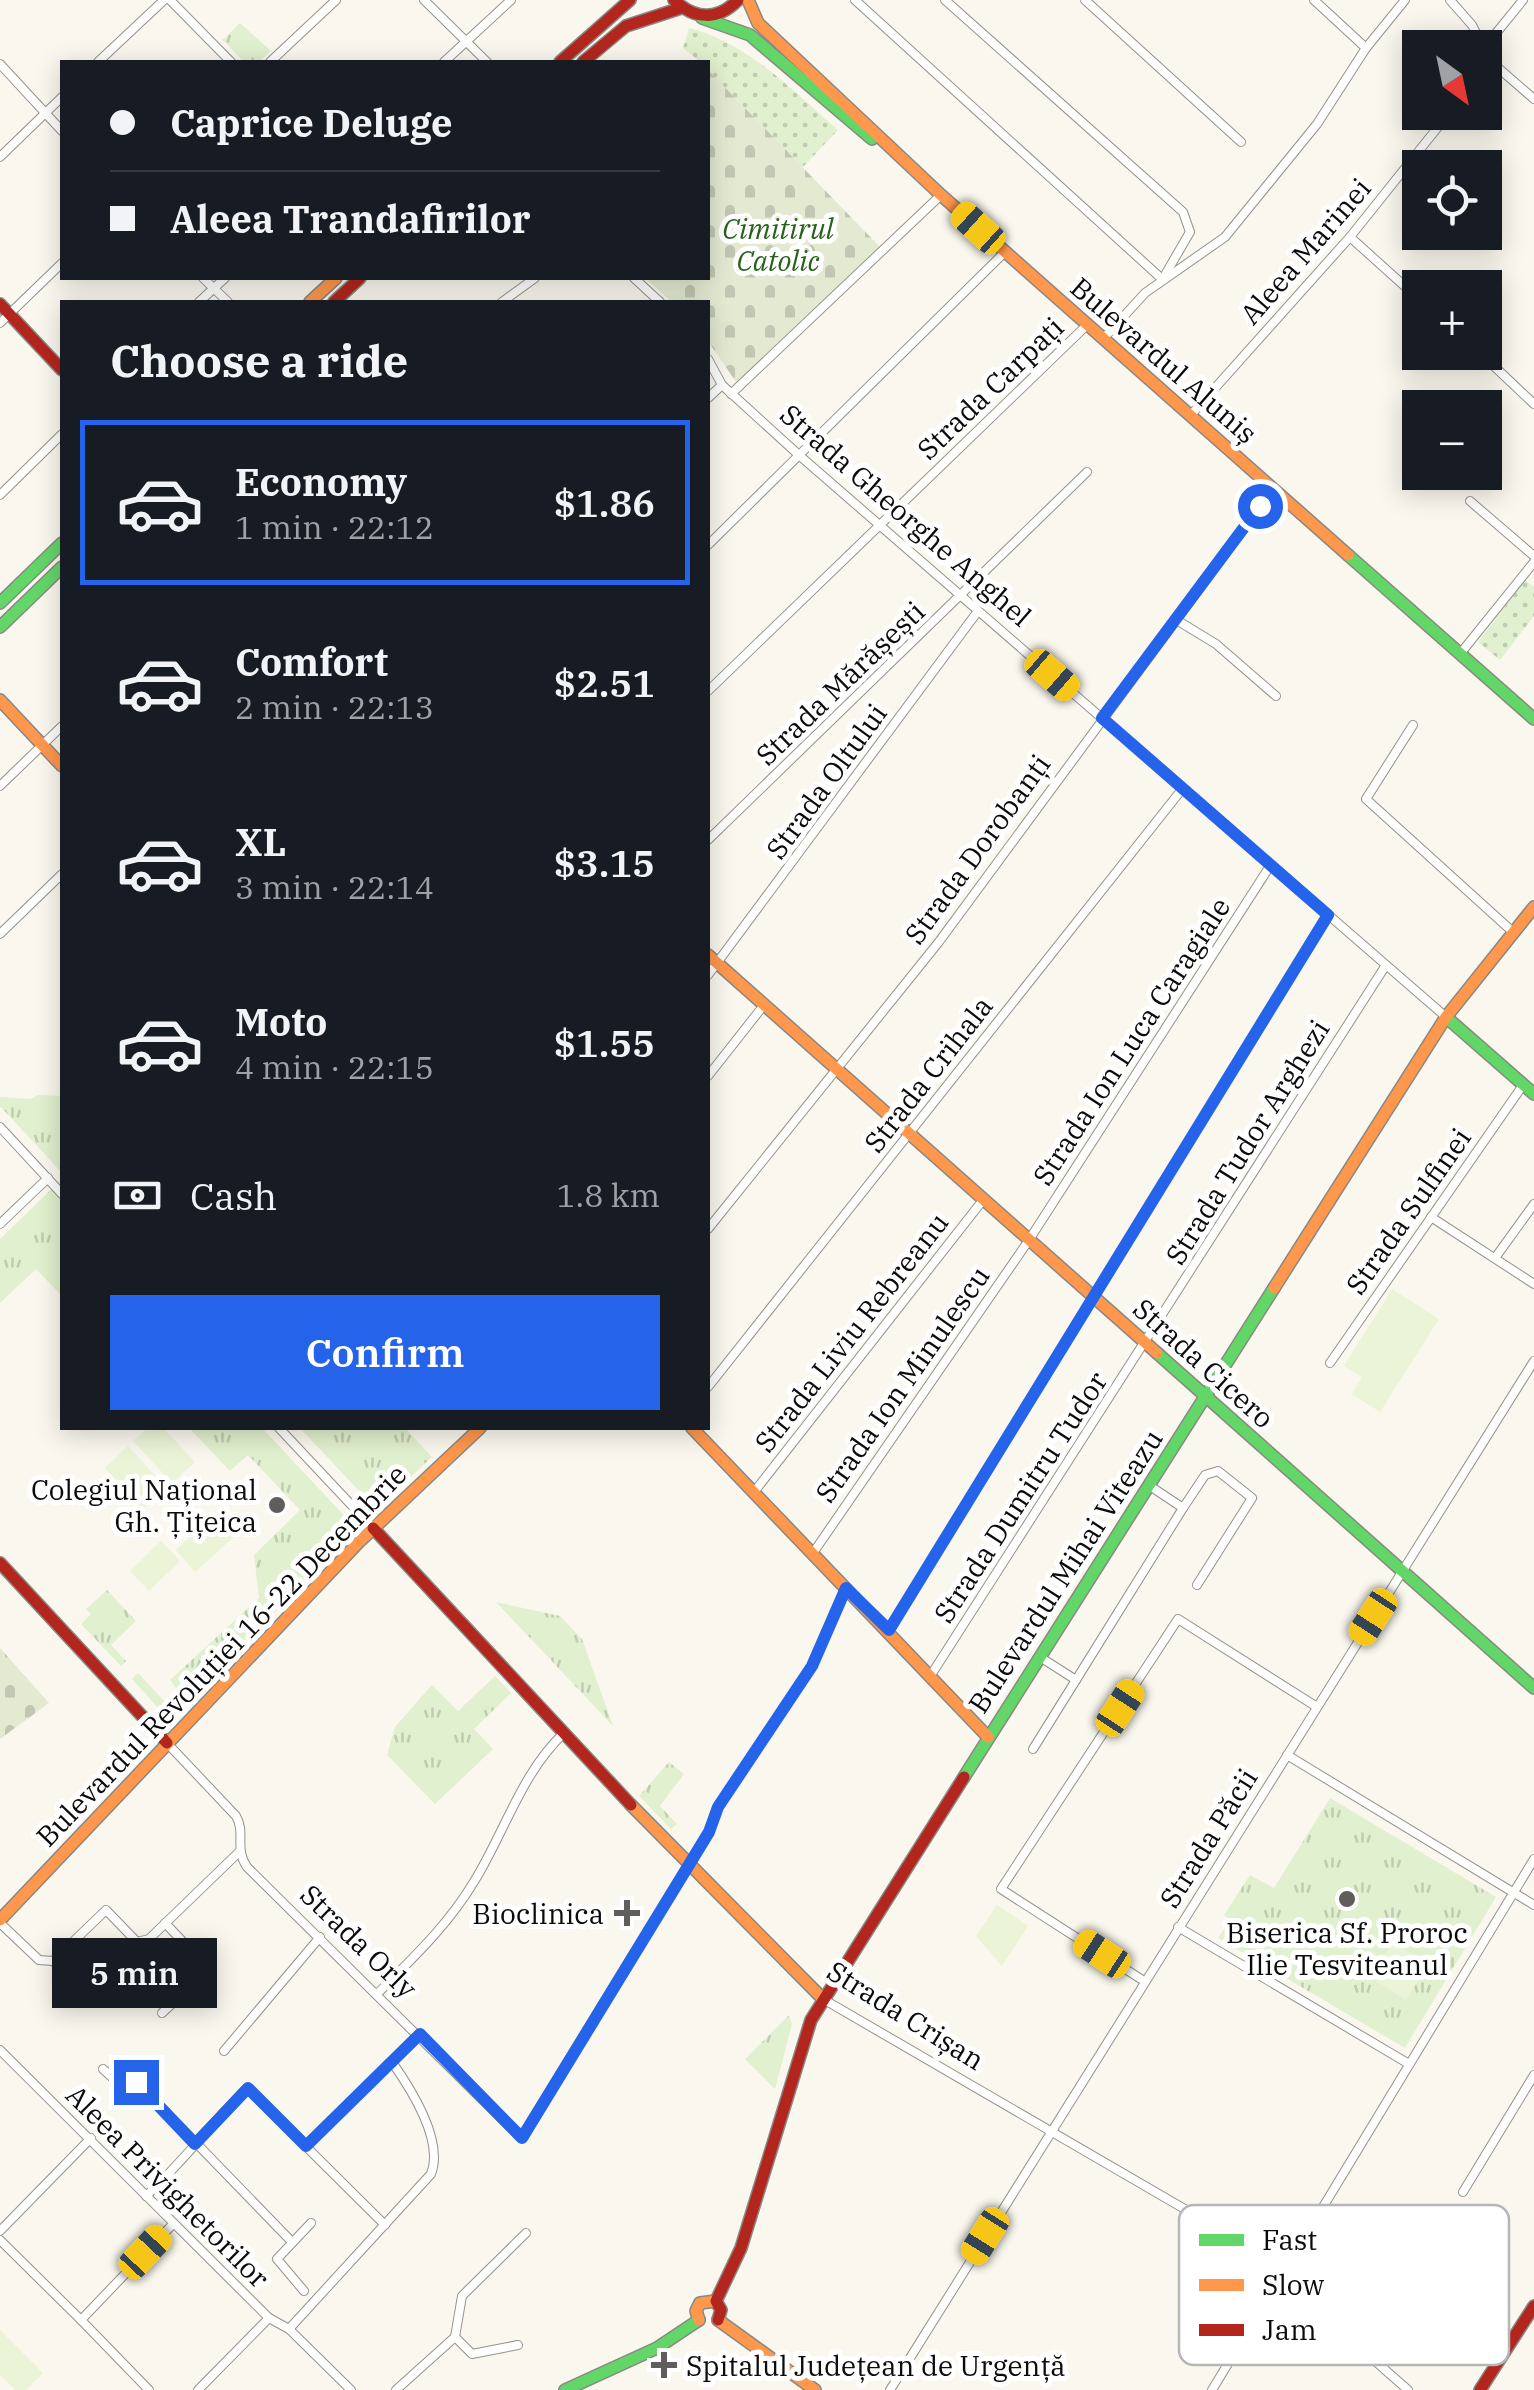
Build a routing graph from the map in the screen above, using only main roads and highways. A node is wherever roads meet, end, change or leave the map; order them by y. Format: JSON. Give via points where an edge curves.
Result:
{"nodes":[{"id":1,"x":630,"y":0,"type":"edge"},
{"id":2,"x":738,"y":0,"type":"edge"},
{"id":3,"x":748,"y":0,"type":"edge"},
{"id":4,"x":678,"y":4,"type":"edge"},
{"id":5,"x":694,"y":15,"type":"junction"},
{"id":6,"x":562,"y":60,"type":"edge"},
{"id":7,"x":585,"y":60,"type":"edge"},
{"id":8,"x":941,"y":196,"type":"junction"},
{"id":9,"x":334,"y":280,"type":"edge"},
{"id":10,"x":358,"y":280,"type":"edge"},
{"id":11,"x":312,"y":300,"type":"edge"},
{"id":12,"x":336,"y":300,"type":"edge"},
{"id":13,"x":3,"y":314,"type":"edge"},
{"id":14,"x":60,"y":368,"type":"edge"},
{"id":15,"x":60,"y":545,"type":"edge"},
{"id":16,"x":60,"y":568,"type":"edge"},
{"id":17,"x":0,"y":603,"type":"edge"},
{"id":18,"x":0,"y":627,"type":"edge"},
{"id":19,"x":0,"y":700,"type":"edge"},
{"id":20,"x":1534,"y":719,"type":"edge"},
{"id":21,"x":60,"y":764,"type":"edge"},
{"id":22,"x":1534,"y":907,"type":"edge"},
{"id":23,"x":710,"y":956,"type":"edge"},
{"id":24,"x":1446,"y":1018,"type":"junction"},
{"id":25,"x":1534,"y":1094,"type":"edge"},
{"id":26,"x":1205,"y":1398,"type":"junction"},
{"id":27,"x":478,"y":1430,"type":"edge"},
{"id":28,"x":694,"y":1430,"type":"edge"},
{"id":29,"x":373,"y":1528,"type":"junction"},
{"id":30,"x":0,"y":1563,"type":"edge"},
{"id":31,"x":1534,"y":1688,"type":"edge"},
{"id":32,"x":988,"y":1737,"type":"junction"},
{"id":33,"x":167,"y":1744,"type":"junction"},
{"id":34,"x":0,"y":1921,"type":"edge"},
{"id":35,"x":823,"y":1999,"type":"junction"},
{"id":36,"x":716,"y":2302,"type":"junction"},
{"id":37,"x":1534,"y":2306,"type":"edge"},
{"id":38,"x":699,"y":2320,"type":"junction"},
{"id":39,"x":718,"y":2320,"type":"junction"},
{"id":40,"x":1509,"y":2345,"type":"edge"},
{"id":41,"x":1496,"y":2365,"type":"edge"},
{"id":42,"x":565,"y":2390,"type":"edge"},
{"id":43,"x":815,"y":2390,"type":"edge"},
{"id":44,"x":1480,"y":2390,"type":"edge"}],
"edges":[{"from":1,"to":6,"type":"main road"},
{"from":2,"to":5,"type":"main road","via":[[716,16]]},
{"from":3,"to":8,"type":"main road","name":"Bulevardul Aluniș","via":[[758,23]]},
{"from":4,"to":5,"type":"main road","name":"Bulevardul Aluniș"},
{"from":4,"to":7,"type":"main road","via":[[626,26]]},
{"from":5,"to":8,"type":"main road","name":"Bulevardul Aluniș","via":[[750,34]]},
{"from":8,"to":20,"type":"main road","name":"Bulevardul Aluniș"},
{"from":9,"to":11,"type":"main road"},
{"from":10,"to":12,"type":"main road"},
{"from":13,"to":14,"type":"main road"},
{"from":15,"to":17,"type":"main road"},
{"from":16,"to":18,"type":"main road"},
{"from":19,"to":21,"type":"main road"},
{"from":22,"to":24,"type":"main road","name":"Bulevardul Mihai Viteazu"},
{"from":23,"to":26,"type":"main road","name":"Strada Cicero"},
{"from":24,"to":25,"type":"main road","name":"Strada Gheorghe Anghel"},
{"from":24,"to":26,"type":"main road","name":"Bulevardul Mihai Viteazu"},
{"from":26,"to":31,"type":"main road","name":"Strada Cicero"},
{"from":26,"to":32,"type":"main road","name":"Bulevardul Mihai Viteazu"},
{"from":27,"to":29,"type":"main road","name":"Bulevardul Revoluției 16-22 Decembrie"},
{"from":28,"to":32,"type":"main road"},
{"from":29,"to":33,"type":"main road","name":"Bulevardul Revoluției 16-22 Decembrie"},
{"from":29,"to":35,"type":"main road","name":"Strada Crișan","via":[[686,1865]]},
{"from":30,"to":33,"type":"main road","name":"Strada Orly"},
{"from":32,"to":35,"type":"main road","name":"Bulevardul Mihai Viteazu"},
{"from":33,"to":34,"type":"main road","name":"Bulevardul Revoluției 16-22 Decembrie"},
{"from":35,"to":36,"type":"main road","name":"Bulevardul Mihai Viteazu","via":[[741,2248]]},
{"from":36,"to":38,"type":"main road","name":"Bulevardul Mihai Viteazu","via":[[700,2302]]},
{"from":36,"to":39,"type":"main road"},
{"from":37,"to":40,"type":"main road"},
{"from":38,"to":39,"type":"main road"},
{"from":38,"to":42,"type":"main road","name":"Bulevardul Mihai Viteazu","via":[[658,2348]]},
{"from":39,"to":43,"type":"main road"},
{"from":41,"to":44,"type":"main road"}]}
